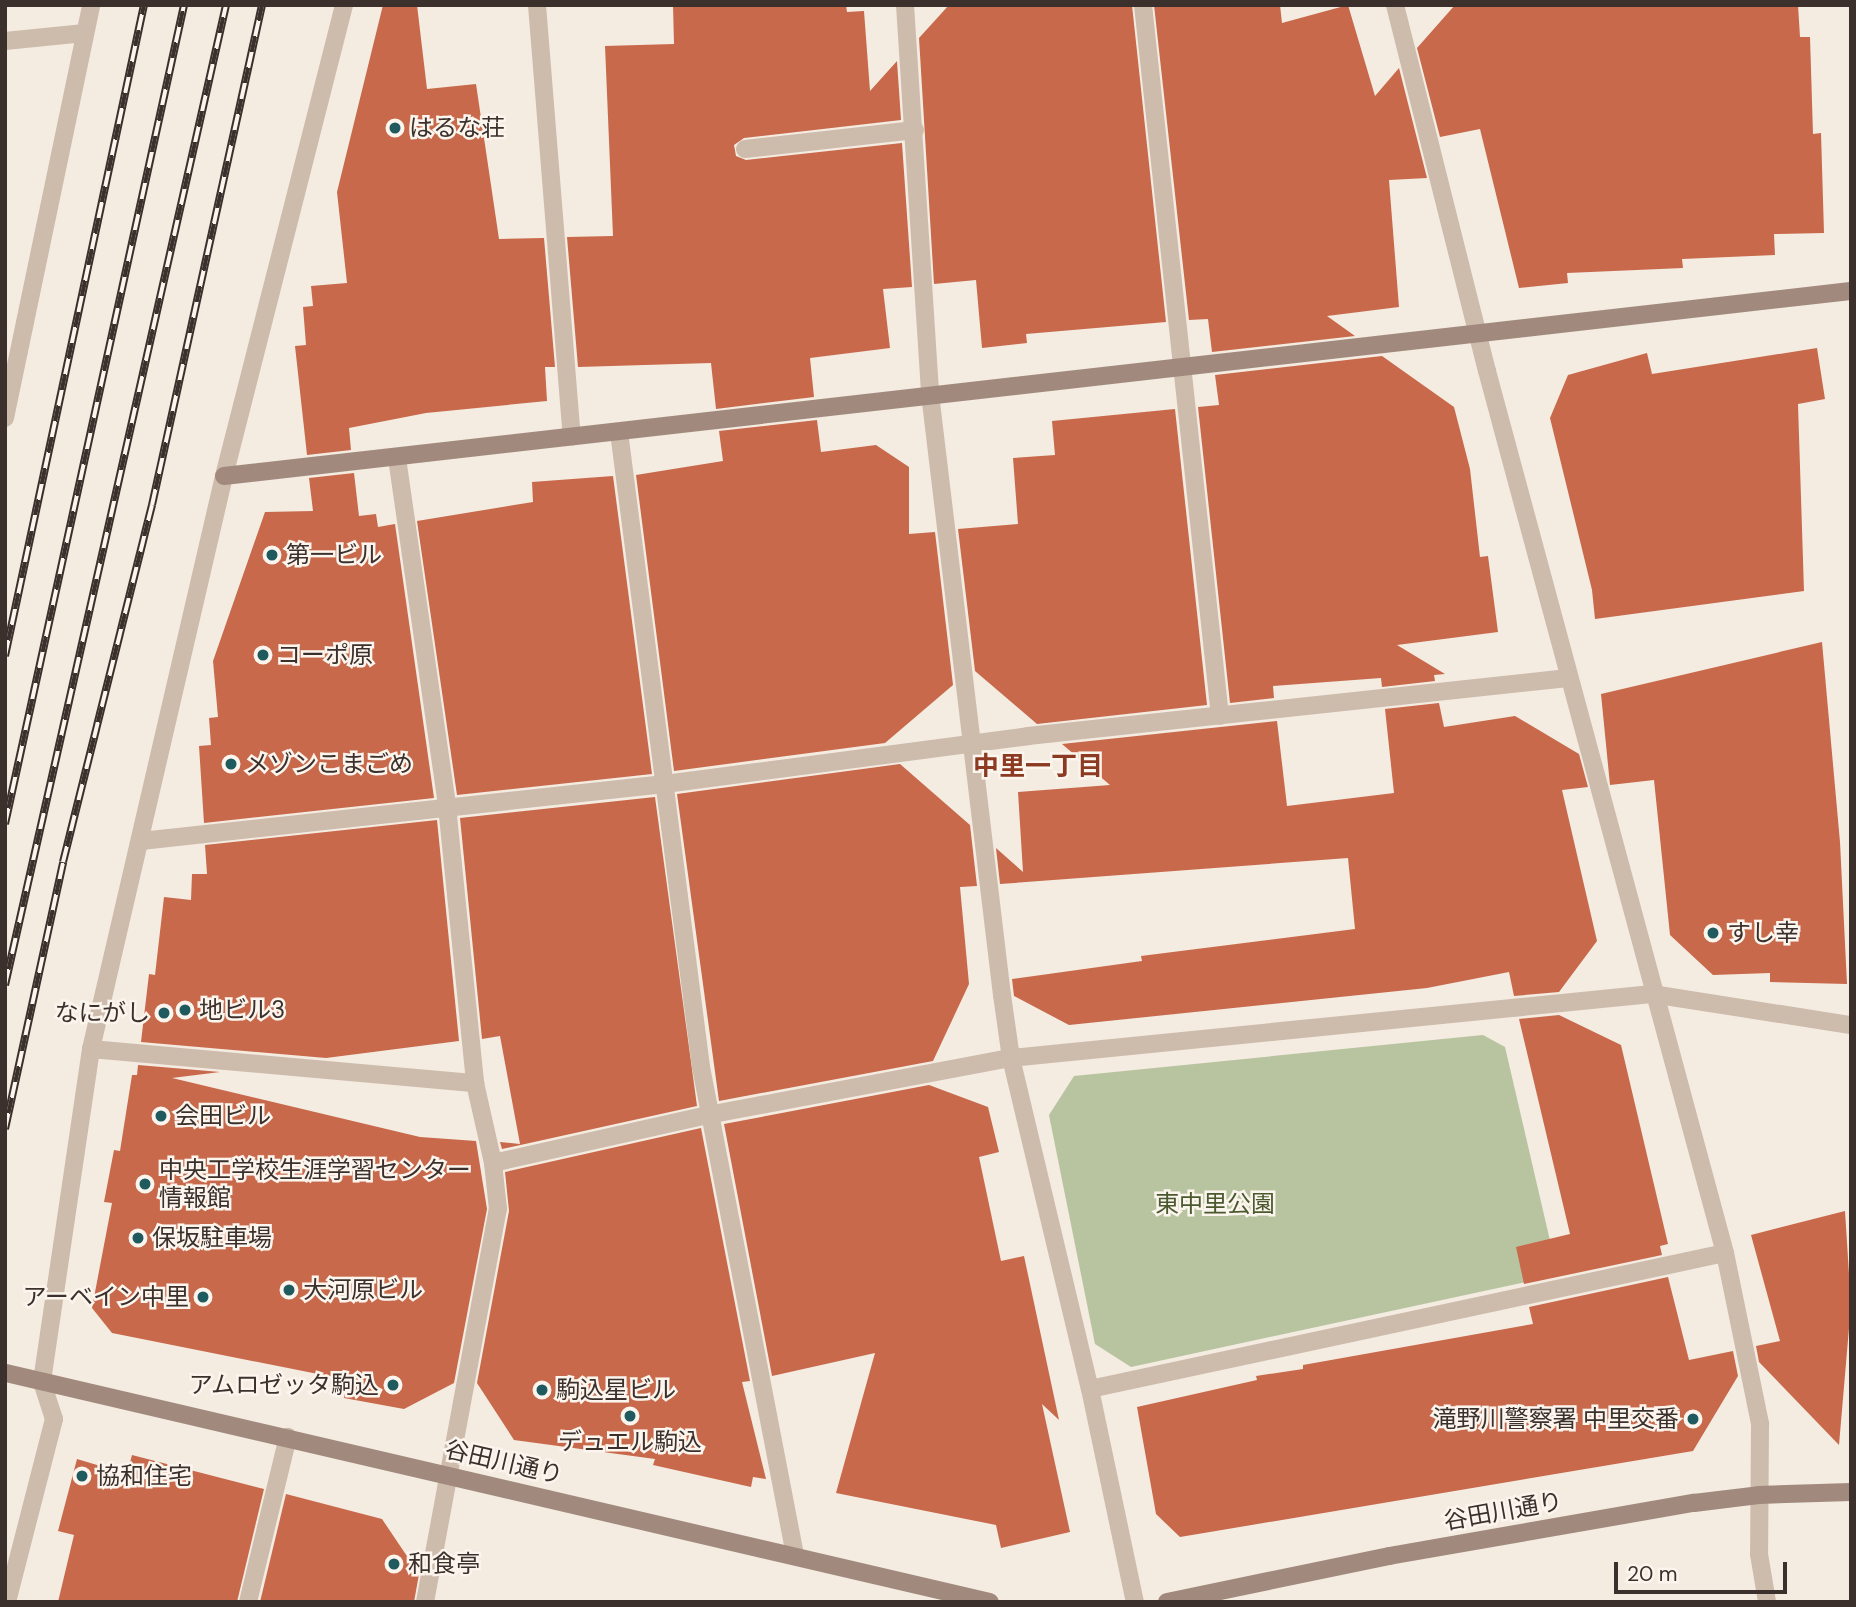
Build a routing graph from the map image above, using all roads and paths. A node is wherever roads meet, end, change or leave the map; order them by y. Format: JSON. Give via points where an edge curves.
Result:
{"nodes":[{"id":1,"x":91,"y":5,"type":"edge"},
{"id":2,"x":344,"y":5,"type":"edge"},
{"id":3,"x":537,"y":5,"type":"edge"},
{"id":4,"x":905,"y":5,"type":"edge"},
{"id":5,"x":1143,"y":5,"type":"edge"},
{"id":6,"x":1395,"y":5,"type":"edge"},
{"id":7,"x":85,"y":33,"type":"junction"},
{"id":8,"x":5,"y":41,"type":"edge"},
{"id":9,"x":915,"y":130,"type":"junction"},
{"id":10,"x":745,"y":149,"type":"dead end"},
{"id":11,"x":1851,"y":290,"type":"edge"},
{"id":12,"x":1478,"y":335,"type":"junction"},
{"id":13,"x":1180,"y":365,"type":"junction"},
{"id":14,"x":930,"y":394,"type":"junction"},
{"id":15,"x":5,"y":418,"type":"edge"},
{"id":16,"x":619,"y":432,"type":"junction"},
{"id":17,"x":572,"y":437,"type":"junction"},
{"id":18,"x":397,"y":458,"type":"junction"},
{"id":19,"x":224,"y":476,"type":"junction"},
{"id":20,"x":1568,"y":678,"type":"junction"},
{"id":21,"x":1220,"y":716,"type":"junction"},
{"id":22,"x":973,"y":742,"type":"junction"},
{"id":23,"x":665,"y":784,"type":"junction"},
{"id":24,"x":447,"y":806,"type":"junction"},
{"id":25,"x":141,"y":841,"type":"junction"},
{"id":26,"x":1652,"y":994,"type":"junction"},
{"id":27,"x":1851,"y":1025,"type":"edge"},
{"id":28,"x":91,"y":1049,"type":"junction"},
{"id":29,"x":1011,"y":1058,"type":"junction"},
{"id":30,"x":475,"y":1083,"type":"junction"},
{"id":31,"x":708,"y":1115,"type":"junction"},
{"id":32,"x":493,"y":1163,"type":"junction"},
{"id":33,"x":1725,"y":1253,"type":"junction"},
{"id":34,"x":6,"y":1373,"type":"edge"},
{"id":35,"x":42,"y":1381,"type":"junction"},
{"id":36,"x":1090,"y":1390,"type":"junction"},
{"id":37,"x":288,"y":1437,"type":"junction"},
{"id":38,"x":448,"y":1475,"type":"junction"},
{"id":39,"x":1851,"y":1492,"type":"edge"},
{"id":40,"x":1759,"y":1495,"type":"junction"},
{"id":41,"x":795,"y":1554,"type":"junction"},
{"id":42,"x":7,"y":1602,"type":"edge"},
{"id":43,"x":248,"y":1602,"type":"edge"},
{"id":44,"x":425,"y":1602,"type":"edge"},
{"id":45,"x":990,"y":1602,"type":"edge"},
{"id":46,"x":1135,"y":1602,"type":"edge"},
{"id":47,"x":1167,"y":1602,"type":"edge"},
{"id":48,"x":1767,"y":1602,"type":"edge"}],
"edges":[{"from":1,"to":7,"type":"street"},
{"from":2,"to":19,"type":"street"},
{"from":3,"to":17,"type":"street"},
{"from":4,"to":9,"type":"street"},
{"from":5,"to":13,"type":"street"},
{"from":6,"to":12,"type":"street"},
{"from":7,"to":8,"type":"street"},
{"from":7,"to":15,"type":"street"},
{"from":9,"to":10,"type":"street"},
{"from":9,"to":14,"type":"street"},
{"from":11,"to":12,"type":"street"},
{"from":12,"to":13,"type":"street"},
{"from":12,"to":20,"type":"street"},
{"from":13,"to":14,"type":"street"},
{"from":13,"to":21,"type":"street"},
{"from":14,"to":16,"type":"street"},
{"from":14,"to":22,"type":"street"},
{"from":16,"to":17,"type":"street"},
{"from":16,"to":23,"type":"street"},
{"from":17,"to":18,"type":"street"},
{"from":18,"to":19,"type":"street"},
{"from":18,"to":24,"type":"street"},
{"from":19,"to":25,"type":"street"},
{"from":20,"to":21,"type":"street"},
{"from":20,"to":26,"type":"street"},
{"from":21,"to":22,"type":"street"},
{"from":22,"to":23,"type":"street"},
{"from":22,"to":29,"type":"street"},
{"from":23,"to":24,"type":"street"},
{"from":23,"to":31,"type":"street"},
{"from":24,"to":25,"type":"street"},
{"from":24,"to":30,"type":"street"},
{"from":25,"to":28,"type":"street"},
{"from":26,"to":27,"type":"street"},
{"from":26,"to":29,"type":"street"},
{"from":26,"to":33,"type":"street"},
{"from":28,"to":30,"type":"street"},
{"from":28,"to":35,"type":"street"},
{"from":29,"to":31,"type":"street"},
{"from":29,"to":36,"type":"street"},
{"from":30,"to":32,"type":"street"},
{"from":31,"to":32,"type":"street"},
{"from":31,"to":41,"type":"street"},
{"from":32,"to":38,"type":"street","via":[[498,1209]]},
{"from":33,"to":36,"type":"street"},
{"from":33,"to":40,"type":"street","via":[[1760,1424]]},
{"from":34,"to":35,"type":"street","name":"谷田川通り"},
{"from":35,"to":37,"type":"street","name":"谷田川通り"},
{"from":35,"to":42,"type":"street","via":[[54,1419]]},
{"from":36,"to":46,"type":"street"},
{"from":37,"to":38,"type":"street","name":"谷田川通り"},
{"from":37,"to":43,"type":"street"},
{"from":38,"to":41,"type":"street","name":"谷田川通り"},
{"from":38,"to":44,"type":"street"},
{"from":39,"to":40,"type":"street","name":"谷田川通り"},
{"from":40,"to":47,"type":"street","name":"谷田川通り","via":[[1605,1517]]},
{"from":40,"to":48,"type":"street","via":[[1759,1555]]},
{"from":41,"to":45,"type":"street","name":"谷田川通り"}]}
